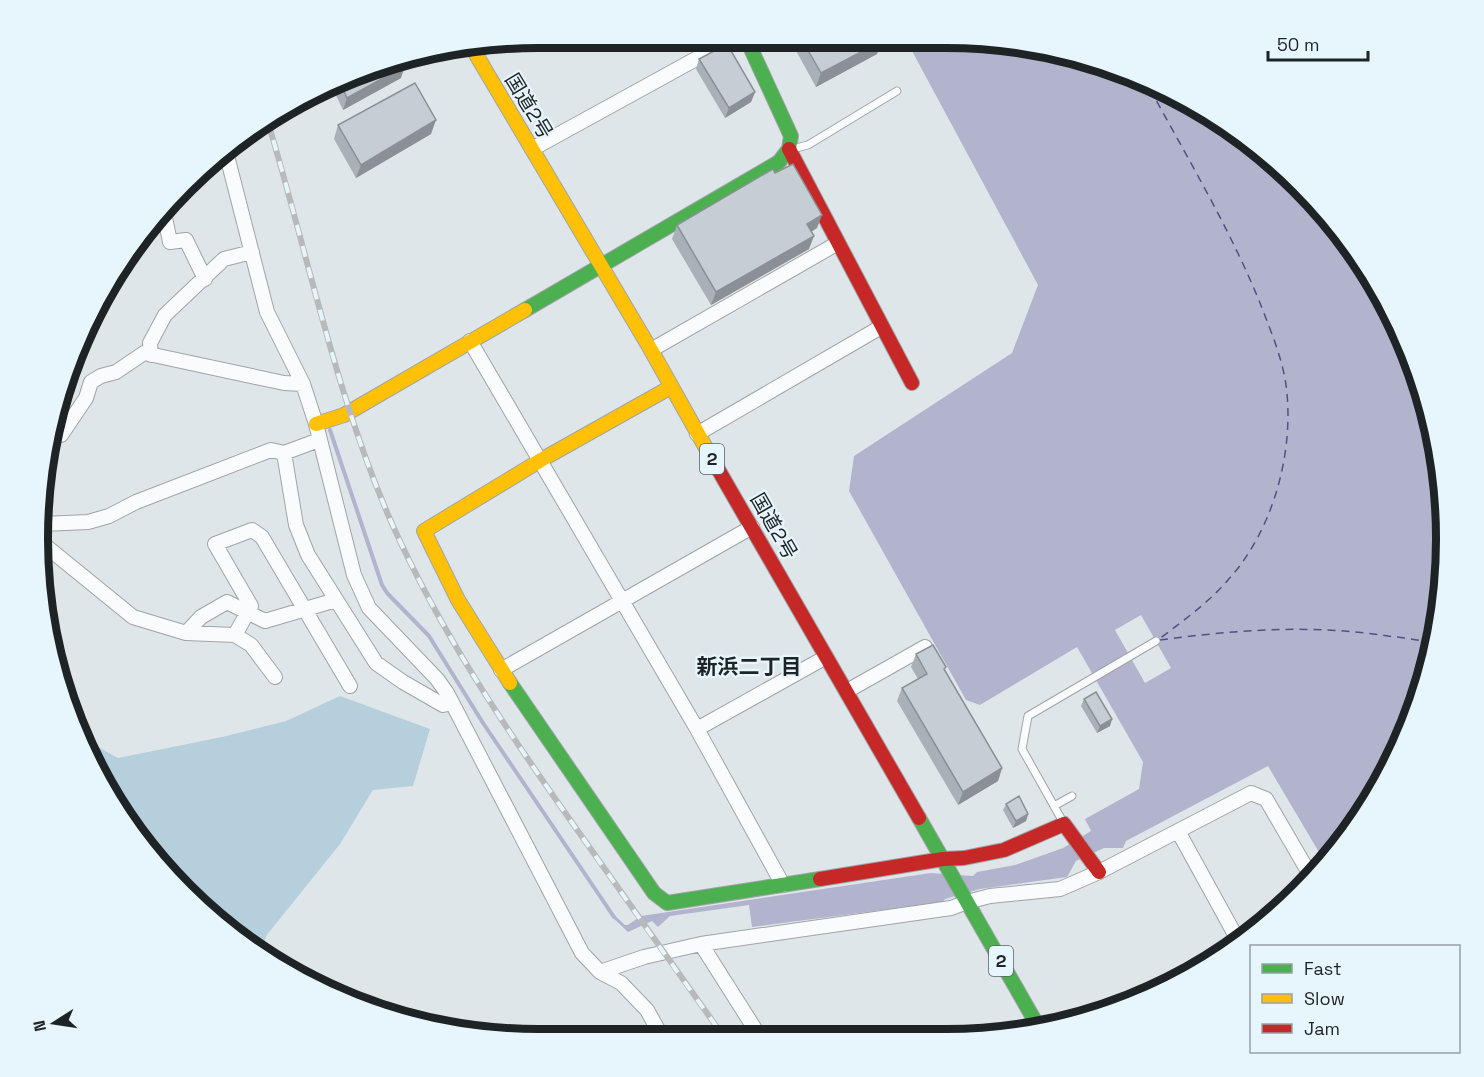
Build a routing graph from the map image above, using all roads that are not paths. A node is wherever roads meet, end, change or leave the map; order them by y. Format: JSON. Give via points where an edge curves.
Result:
{"nodes":[{"id":1,"x":716,"y":48,"type":"edge"},
{"id":2,"x":751,"y":48,"type":"edge"},
{"id":3,"x":474,"y":52,"type":"edge"},
{"id":4,"x":897,"y":91,"type":"dead end"},
{"id":5,"x":532,"y":149,"type":"junction"},
{"id":6,"x":789,"y":149,"type":"junction"},
{"id":7,"x":228,"y":159,"type":"edge"},
{"id":8,"x":166,"y":220,"type":"edge"},
{"id":9,"x":838,"y":243,"type":"junction"},
{"id":10,"x":252,"y":252,"type":"junction"},
{"id":11,"x":601,"y":265,"type":"junction"},
{"id":12,"x":205,"y":279,"type":"junction"},
{"id":13,"x":881,"y":327,"type":"junction"},
{"id":14,"x":470,"y":341,"type":"junction"},
{"id":15,"x":651,"y":350,"type":"junction"},
{"id":16,"x":151,"y":355,"type":"junction"},
{"id":17,"x":912,"y":383,"type":"dead end"},
{"id":18,"x":303,"y":384,"type":"junction"},
{"id":19,"x":671,"y":387,"type":"junction"},
{"id":20,"x":316,"y":424,"type":"junction"},
{"id":21,"x":697,"y":434,"type":"junction"},
{"id":22,"x":61,"y":435,"type":"dead end"},
{"id":23,"x":319,"y":440,"type":"junction"},
{"id":24,"x":284,"y":453,"type":"junction"},
{"id":25,"x":541,"y":460,"type":"junction"},
{"id":26,"x":48,"y":524,"type":"edge"},
{"id":27,"x":752,"y":527,"type":"junction"},
{"id":28,"x":48,"y":548,"type":"edge"},
{"id":29,"x":336,"y":600,"type":"junction"},
{"id":30,"x":622,"y":602,"type":"junction"},
{"id":31,"x":304,"y":609,"type":"junction"},
{"id":32,"x":248,"y":613,"type":"junction"},
{"id":33,"x":186,"y":633,"type":"junction"},
{"id":34,"x":234,"y":635,"type":"junction"},
{"id":35,"x":1156,"y":641,"type":"dead end"},
{"id":36,"x":925,"y":647,"type":"edge"},
{"id":37,"x":826,"y":657,"type":"junction"},
{"id":38,"x":501,"y":669,"type":"junction"},
{"id":39,"x":275,"y":677,"type":"dead end"},
{"id":40,"x":350,"y":686,"type":"dead end"},
{"id":41,"x":847,"y":691,"type":"junction"},
{"id":42,"x":452,"y":703,"type":"junction"},
{"id":43,"x":697,"y":729,"type":"junction"},
{"id":44,"x":1072,"y":796,"type":"dead end"},
{"id":45,"x":1054,"y":806,"type":"junction"},
{"id":46,"x":1067,"y":829,"type":"junction"},
{"id":47,"x":1178,"y":831,"type":"junction"},
{"id":48,"x":944,"y":860,"type":"junction"},
{"id":49,"x":1307,"y":869,"type":"edge"},
{"id":50,"x":1099,"y":872,"type":"junction"},
{"id":51,"x":783,"y":885,"type":"junction"},
{"id":52,"x":964,"y":898,"type":"junction"},
{"id":53,"x":1235,"y":934,"type":"edge"},
{"id":54,"x":702,"y":944,"type":"junction"},
{"id":55,"x":600,"y":972,"type":"junction"},
{"id":56,"x":1031,"y":1022,"type":"edge"},
{"id":57,"x":658,"y":1029,"type":"edge"},
{"id":58,"x":755,"y":1029,"type":"edge"}],
"edges":[{"from":1,"to":5,"type":"street"},
{"from":2,"to":6,"type":"main road","via":[[788,125]]},
{"from":3,"to":5,"type":"main road","name":"国道2号","number":"2"},
{"from":4,"to":6,"type":"lane","via":[[808,145]]},
{"from":5,"to":11,"type":"main road","name":"国道2号","number":"2"},
{"from":6,"to":9,"type":"main road"},
{"from":6,"to":11,"type":"main road","via":[[779,162]]},
{"from":7,"to":10,"type":"street"},
{"from":8,"to":12,"type":"street","via":[[170,242],[186,240]]},
{"from":9,"to":13,"type":"main road"},
{"from":9,"to":15,"type":"street"},
{"from":10,"to":12,"type":"street","via":[[224,259]]},
{"from":10,"to":18,"type":"street","via":[[267,312]]},
{"from":11,"to":14,"type":"main road"},
{"from":11,"to":15,"type":"main road","name":"国道2号","number":"2"},
{"from":12,"to":16,"type":"street","via":[[165,315],[150,343]]},
{"from":13,"to":17,"type":"main road"},
{"from":13,"to":21,"type":"street"},
{"from":14,"to":20,"type":"main road","via":[[344,415]]},
{"from":14,"to":25,"type":"street"},
{"from":15,"to":19,"type":"main road","name":"国道2号","number":"2"},
{"from":16,"to":18,"type":"street"},
{"from":16,"to":22,"type":"street","via":[[144,353],[116,372],[91,382],[86,398]]},
{"from":18,"to":20,"type":"street"},
{"from":19,"to":21,"type":"main road","name":"国道2号","number":"2"},
{"from":19,"to":25,"type":"main road"},
{"from":20,"to":23,"type":"street"},
{"from":21,"to":27,"type":"main road","name":"国道2号","number":"2"},
{"from":23,"to":24,"type":"street"},
{"from":23,"to":42,"type":"street","via":[[362,596],[369,609],[437,679]]},
{"from":24,"to":26,"type":"street","via":[[271,450],[136,501],[108,516],[88,522]]},
{"from":24,"to":29,"type":"street","via":[[296,525],[308,555]]},
{"from":25,"to":30,"type":"street"},
{"from":25,"to":38,"type":"main road","via":[[424,531],[458,600]]},
{"from":27,"to":30,"type":"street"},
{"from":27,"to":37,"type":"main road","name":"国道2号","number":"2"},
{"from":28,"to":33,"type":"street","via":[[133,617]]},
{"from":29,"to":31,"type":"street"},
{"from":29,"to":42,"type":"street","via":[[376,663],[443,705]]},
{"from":30,"to":38,"type":"street"},
{"from":30,"to":43,"type":"street"},
{"from":31,"to":32,"type":"street","via":[[265,621]]},
{"from":31,"to":32,"type":"street","via":[[262,537],[252,530],[214,544],[250,606]]},
{"from":31,"to":40,"type":"street"},
{"from":32,"to":33,"type":"street","via":[[227,602],[201,617]]},
{"from":32,"to":34,"type":"street"},
{"from":33,"to":34,"type":"street"},
{"from":34,"to":39,"type":"street","via":[[251,645]]},
{"from":35,"to":45,"type":"lane","via":[[1028,716],[1022,749]]},
{"from":36,"to":41,"type":"street"},
{"from":37,"to":41,"type":"main road","name":"国道2号","number":"2"},
{"from":37,"to":43,"type":"street"},
{"from":38,"to":51,"type":"main road","via":[[654,893],[667,903]]},
{"from":41,"to":48,"type":"main road","name":"国道2号","number":"2"},
{"from":42,"to":55,"type":"street","via":[[558,910],[582,953]]},
{"from":43,"to":51,"type":"street"},
{"from":44,"to":45,"type":"lane"},
{"from":45,"to":46,"type":"lane"},
{"from":46,"to":48,"type":"main road","via":[[1004,850]]},
{"from":46,"to":50,"type":"main road"},
{"from":47,"to":49,"type":"street","via":[[1251,793],[1266,799]]},
{"from":47,"to":50,"type":"street"},
{"from":47,"to":53,"type":"street"},
{"from":48,"to":51,"type":"main road"},
{"from":48,"to":52,"type":"main road","name":"国道2号","number":"2"},
{"from":50,"to":52,"type":"street","via":[[1060,889]]},
{"from":52,"to":54,"type":"street","via":[[951,909]]},
{"from":52,"to":56,"type":"main road","name":"国道2号","number":"2"},
{"from":54,"to":55,"type":"street"},
{"from":54,"to":58,"type":"street"},
{"from":55,"to":57,"type":"street","via":[[621,983],[647,1010]]}]}
